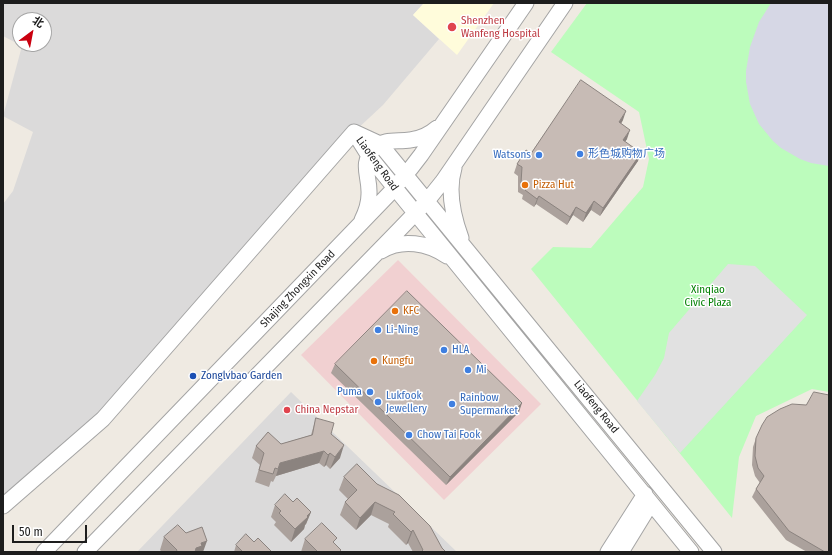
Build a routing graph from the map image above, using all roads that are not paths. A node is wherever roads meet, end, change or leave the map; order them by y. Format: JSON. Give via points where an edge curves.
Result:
{"nodes":[{"id":1,"x":526,"y":3,"type":"edge"},
{"id":2,"x":565,"y":3,"type":"edge"},
{"id":3,"x":441,"y":125,"type":"junction"},
{"id":4,"x":354,"y":132,"type":"junction"},
{"id":5,"x":380,"y":144,"type":"junction"},
{"id":6,"x":369,"y":156,"type":"junction"},
{"id":7,"x":457,"y":160,"type":"junction"},
{"id":8,"x":406,"y":175,"type":"junction"},
{"id":9,"x":395,"y":188,"type":"junction"},
{"id":10,"x":427,"y":201,"type":"junction"},
{"id":11,"x":415,"y":213,"type":"junction"},
{"id":12,"x":360,"y":225,"type":"junction"},
{"id":13,"x":467,"y":250,"type":"junction"},
{"id":14,"x":375,"y":255,"type":"junction"},
{"id":15,"x":456,"y":263,"type":"junction"},
{"id":16,"x":648,"y":498,"type":"junction"},
{"id":17,"x":3,"y":506,"type":"edge"},
{"id":18,"x":44,"y":552,"type":"edge"},
{"id":19,"x":85,"y":552,"type":"edge"},
{"id":20,"x":608,"y":552,"type":"edge"},
{"id":21,"x":621,"y":552,"type":"edge"},
{"id":22,"x":692,"y":552,"type":"edge"},
{"id":23,"x":714,"y":552,"type":"edge"}],
"edges":[{"from":1,"to":3,"type":"street","name":"Shajing Zhongxin Road"},
{"from":2,"to":7,"type":"street"},
{"from":3,"to":5,"type":"street","via":[[415,140],[391,140]]},
{"from":3,"to":8,"type":"street","name":"Shajing Zhongxin Road"},
{"from":4,"to":5,"type":"street","name":"Liaofeng Road"},
{"from":4,"to":6,"type":"street","name":"Liaofeng Road"},
{"from":4,"to":17,"type":"street","via":[[103,419]]},
{"from":5,"to":6,"type":"street"},
{"from":5,"to":8,"type":"street","name":"Liaofeng Road"},
{"from":6,"to":9,"type":"street","name":"Liaofeng Road"},
{"from":6,"to":12,"type":"street","via":[[366,163],[369,194]]},
{"from":7,"to":10,"type":"street"},
{"from":7,"to":13,"type":"street","via":[[452,175],[452,203],[459,232]]},
{"from":8,"to":9,"type":"street","name":"Shajing Zhongxin Road"},
{"from":8,"to":10,"type":"street","name":"Liaofeng Road"},
{"from":9,"to":11,"type":"street","name":"Liaofeng Road"},
{"from":9,"to":12,"type":"street","name":"Shajing Zhongxin Road"},
{"from":10,"to":11,"type":"street"},
{"from":10,"to":13,"type":"street","name":"Liaofeng Road"},
{"from":11,"to":14,"type":"street"},
{"from":11,"to":15,"type":"street","name":"Liaofeng Road"},
{"from":12,"to":18,"type":"street","name":"Shajing Zhongxin Road"},
{"from":13,"to":23,"type":"street","name":"Liaofeng Road"},
{"from":14,"to":15,"type":"street","via":[[392,246],[416,244],[438,250]]},
{"from":14,"to":19,"type":"street"},
{"from":15,"to":16,"type":"street","name":"Liaofeng Road"},
{"from":16,"to":20,"type":"street"},
{"from":16,"to":21,"type":"street"},
{"from":16,"to":22,"type":"street","name":"Liaofeng Road"}]}
